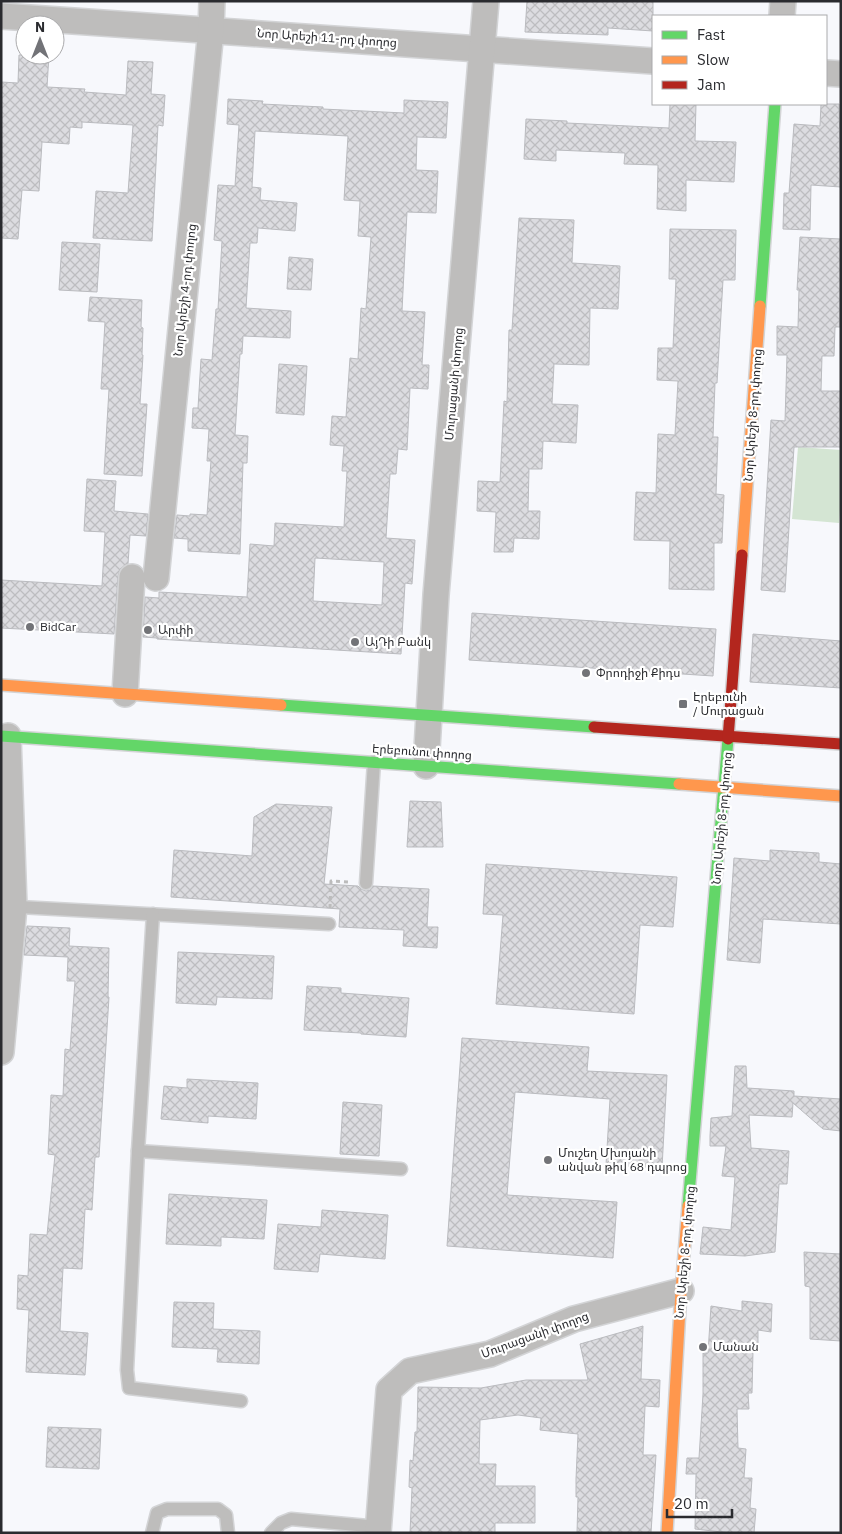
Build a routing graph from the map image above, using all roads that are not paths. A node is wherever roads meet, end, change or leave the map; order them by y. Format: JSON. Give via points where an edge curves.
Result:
{"nodes":[{"id":1,"x":212,"y":1,"type":"edge"},
{"id":2,"x":486,"y":1,"type":"edge"},
{"id":3,"x":783,"y":1,"type":"edge"},
{"id":4,"x":782,"y":15,"type":"edge"},
{"id":5,"x":1,"y":16,"type":"edge"},
{"id":6,"x":211,"y":30,"type":"junction"},
{"id":7,"x":483,"y":49,"type":"junction"},
{"id":8,"x":652,"y":61,"type":"edge"},
{"id":9,"x":827,"y":72,"type":"edge"},
{"id":10,"x":841,"y":74,"type":"edge"},
{"id":11,"x":775,"y":105,"type":"edge"},
{"id":12,"x":1,"y":685,"type":"edge"},
{"id":13,"x":125,"y":694,"type":"junction"},
{"id":14,"x":430,"y":715,"type":"junction"},
{"id":15,"x":5,"y":736,"type":"edge"},
{"id":16,"x":729,"y":736,"type":"junction"},
{"id":17,"x":841,"y":744,"type":"edge"},
{"id":18,"x":374,"y":762,"type":"junction"},
{"id":19,"x":426,"y":766,"type":"junction"},
{"id":20,"x":724,"y":788,"type":"junction"},
{"id":21,"x":841,"y":796,"type":"edge"},
{"id":22,"x":366,"y":883,"type":"road end"},
{"id":23,"x":8,"y":906,"type":"edge"},
{"id":24,"x":153,"y":914,"type":"junction"},
{"id":25,"x":329,"y":924,"type":"road end"},
{"id":26,"x":1,"y":1052,"type":"edge"},
{"id":27,"x":138,"y":1151,"type":"junction"},
{"id":28,"x":400,"y":1169,"type":"dead end"},
{"id":29,"x":680,"y":1292,"type":"junction"},
{"id":30,"x":241,"y":1401,"type":"dead end"},
{"id":31,"x":378,"y":1530,"type":"edge"},
{"id":32,"x":152,"y":1533,"type":"edge"},
{"id":33,"x":228,"y":1533,"type":"edge"},
{"id":34,"x":271,"y":1533,"type":"edge"},
{"id":35,"x":667,"y":1533,"type":"edge"}],
"edges":[{"from":1,"to":6,"type":"street","name":"Նոր Արեշի 4-րդ փողոց"},
{"from":2,"to":7,"type":"street","name":"Մուրացանի փողոց"},
{"from":3,"to":4,"type":"street"},
{"from":5,"to":6,"type":"street","name":"Նոր Արեշի 11-րդ փողոց"},
{"from":6,"to":7,"type":"street","name":"Նոր Արեշի 11-րդ փողոց"},
{"from":6,"to":13,"type":"street","name":"Նոր Արեշի 4-րդ փողոց","via":[[144,577]]},
{"from":7,"to":8,"type":"street","name":"Նոր Արեշի 11-րդ փողոց"},
{"from":7,"to":14,"type":"street","name":"Մուրացանի փողոց","via":[[437,585]]},
{"from":9,"to":10,"type":"street"},
{"from":11,"to":16,"type":"main road","name":"Նոր Արեշի 8-րդ փողոց"},
{"from":12,"to":13,"type":"main road"},
{"from":13,"to":14,"type":"main road"},
{"from":14,"to":16,"type":"main road"},
{"from":14,"to":19,"type":"street","name":"Մուրացանի փողոց"},
{"from":15,"to":18,"type":"main road","name":"Էրեբունու փողոց"},
{"from":15,"to":23,"type":"street"},
{"from":16,"to":17,"type":"main road"},
{"from":16,"to":20,"type":"main road","name":"Նոր Արեշի 8-րդ փողոց"},
{"from":18,"to":19,"type":"main road","name":"Էրեբունու փողոց"},
{"from":18,"to":22,"type":"lane"},
{"from":19,"to":20,"type":"main road","name":"Էրեբունու փողոց"},
{"from":20,"to":21,"type":"main road","name":"Էրեբունու փողոց"},
{"from":20,"to":29,"type":"main road","name":"Նոր Արեշի 8-րդ փողոց"},
{"from":23,"to":24,"type":"lane"},
{"from":23,"to":26,"type":"street"},
{"from":24,"to":25,"type":"lane"},
{"from":24,"to":27,"type":"lane"},
{"from":27,"to":28,"type":"lane"},
{"from":27,"to":30,"type":"lane","via":[[127,1370],[129,1388]]},
{"from":29,"to":31,"type":"street","name":"Մուրացանի փողոց","via":[[574,1319],[490,1354],[410,1371],[389,1390]]},
{"from":29,"to":35,"type":"main road","name":"Նոր Արեշի 8-րդ փողոց"},
{"from":31,"to":34,"type":"lane","via":[[291,1519]]},
{"from":32,"to":33,"type":"lane","via":[[157,1513],[167,1509],[218,1509],[226,1515]]}]}
